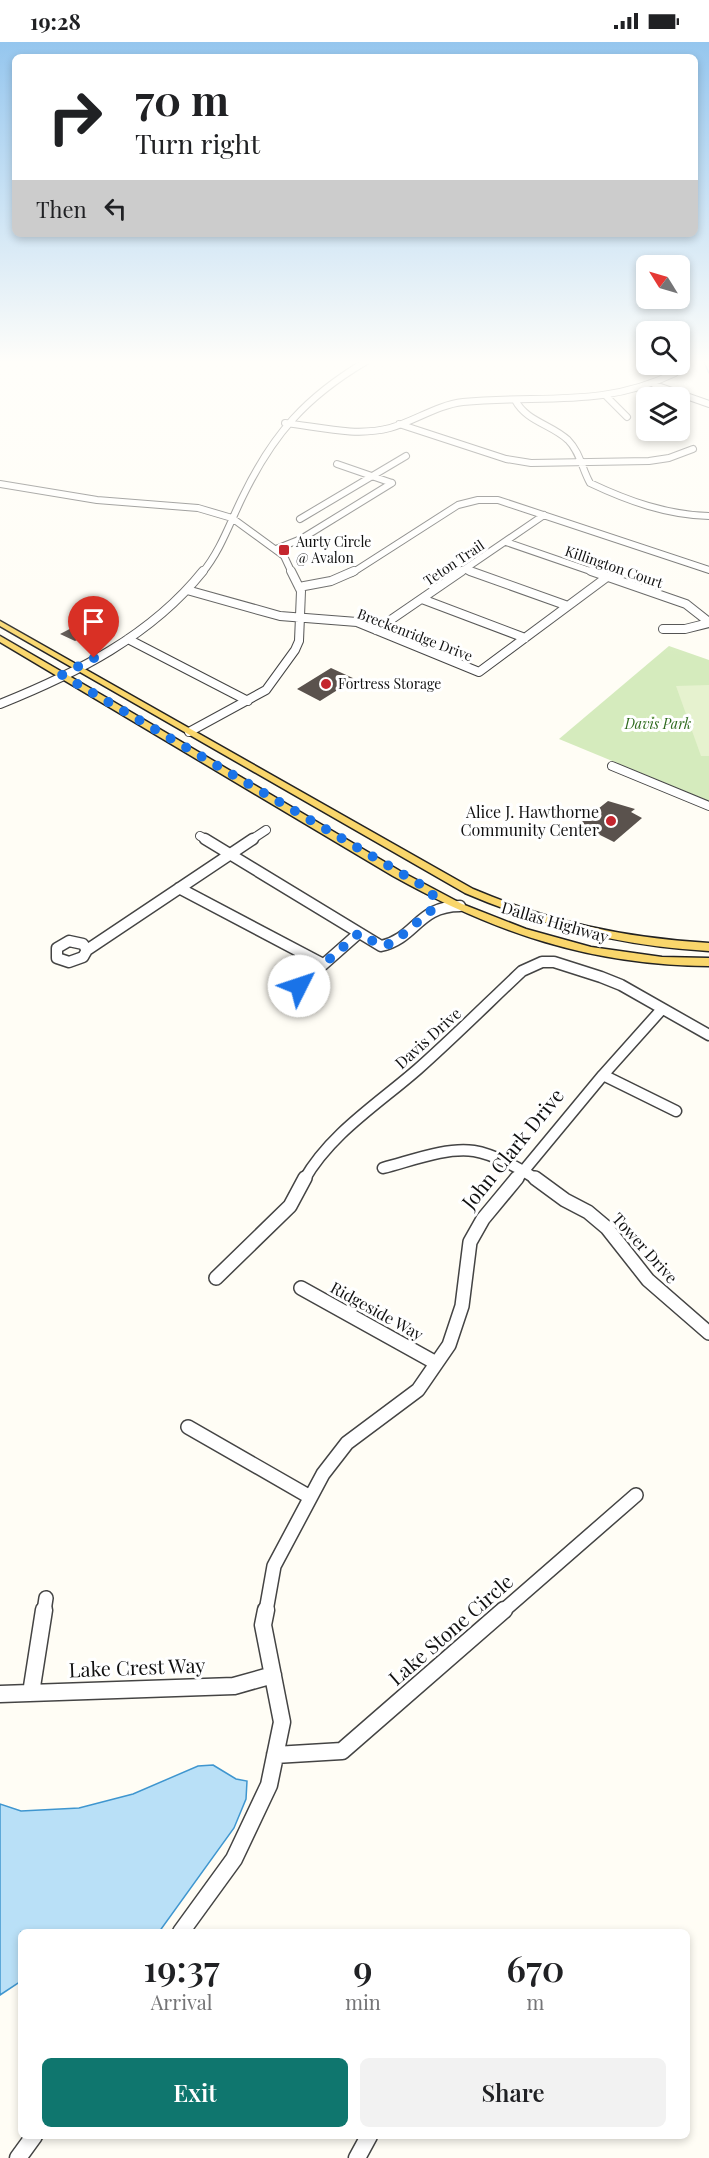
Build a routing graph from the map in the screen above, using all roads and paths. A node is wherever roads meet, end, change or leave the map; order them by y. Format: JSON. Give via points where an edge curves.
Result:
{"nodes":[{"id":1,"x":260,"y":461,"type":"edge"},
{"id":2,"x":398,"y":461,"type":"edge"},
{"id":3,"x":519,"y":461,"type":"edge"},
{"id":4,"x":580,"y":461,"type":"edge"},
{"id":5,"x":651,"y":461,"type":"edge"},
{"id":6,"x":337,"y":464,"type":"dead end"},
{"id":7,"x":581,"y":464,"type":"junction"},
{"id":8,"x":372,"y":476,"type":"junction"},
{"id":9,"x":0,"y":484,"type":"edge"},
{"id":10,"x":544,"y":515,"type":"junction"},
{"id":11,"x":709,"y":516,"type":"edge"},
{"id":12,"x":232,"y":518,"type":"junction"},
{"id":13,"x":300,"y":519,"type":"dead end"},
{"id":14,"x":506,"y":542,"type":"junction"},
{"id":15,"x":276,"y":549,"type":"junction"},
{"id":16,"x":466,"y":570,"type":"junction"},
{"id":17,"x":709,"y":570,"type":"edge"},
{"id":18,"x":607,"y":578,"type":"junction"},
{"id":19,"x":299,"y":587,"type":"junction"},
{"id":20,"x":188,"y":590,"type":"junction"},
{"id":21,"x":422,"y":599,"type":"junction"},
{"id":22,"x":567,"y":606,"type":"junction"},
{"id":23,"x":300,"y":619,"type":"junction"},
{"id":24,"x":709,"y":622,"type":"edge"},
{"id":25,"x":0,"y":623,"type":"edge"},
{"id":26,"x":663,"y":629,"type":"dead end"},
{"id":27,"x":376,"y":630,"type":"junction"},
{"id":28,"x":525,"y":638,"type":"junction"},
{"id":29,"x":0,"y":639,"type":"edge"},
{"id":30,"x":128,"y":639,"type":"junction"},
{"id":31,"x":77,"y":668,"type":"junction"},
{"id":32,"x":62,"y":675,"type":"junction"},
{"id":33,"x":248,"y":701,"type":"junction"},
{"id":34,"x":0,"y":704,"type":"edge"},
{"id":35,"x":189,"y":732,"type":"junction"},
{"id":36,"x":612,"y":766,"type":"dead end"},
{"id":37,"x":709,"y":806,"type":"edge"},
{"id":38,"x":266,"y":830,"type":"dead end"},
{"id":39,"x":200,"y":836,"type":"dead end"},
{"id":40,"x":231,"y":854,"type":"junction"},
{"id":41,"x":179,"y":888,"type":"junction"},
{"id":42,"x":430,"y":890,"type":"junction"},
{"id":43,"x":460,"y":906,"type":"junction"},
{"id":44,"x":434,"y":908,"type":"junction"},
{"id":45,"x":359,"y":933,"type":"junction"},
{"id":46,"x":709,"y":946,"type":"edge"},
{"id":47,"x":87,"y":950,"type":"dead end"},
{"id":48,"x":709,"y":962,"type":"edge"},
{"id":49,"x":323,"y":964,"type":"junction"},
{"id":50,"x":299,"y":986,"type":"dead end"},
{"id":51,"x":662,"y":1009,"type":"junction"},
{"id":52,"x":709,"y":1035,"type":"edge"},
{"id":53,"x":603,"y":1075,"type":"junction"},
{"id":54,"x":676,"y":1111,"type":"dead end"},
{"id":55,"x":383,"y":1168,"type":"dead end"},
{"id":56,"x":523,"y":1170,"type":"junction"},
{"id":57,"x":216,"y":1278,"type":"dead end"},
{"id":58,"x":301,"y":1288,"type":"dead end"},
{"id":59,"x":709,"y":1332,"type":"edge"},
{"id":60,"x":436,"y":1364,"type":"junction"},
{"id":61,"x":188,"y":1427,"type":"dead end"},
{"id":62,"x":636,"y":1495,"type":"dead end"},
{"id":63,"x":310,"y":1497,"type":"junction"},
{"id":64,"x":46,"y":1598,"type":"dead end"},
{"id":65,"x":273,"y":1675,"type":"junction"},
{"id":66,"x":31,"y":1693,"type":"junction"},
{"id":67,"x":0,"y":1694,"type":"edge"},
{"id":68,"x":275,"y":1755,"type":"junction"},
{"id":69,"x":183,"y":1929,"type":"edge"},
{"id":70,"x":32,"y":2139,"type":"edge"},
{"id":71,"x":367,"y":2139,"type":"edge"},
{"id":72,"x":18,"y":2158,"type":"edge"},
{"id":73,"x":357,"y":2158,"type":"edge"}],
"edges":[{"from":1,"to":12,"type":"street"},
{"from":2,"to":8,"type":"street"},
{"from":3,"to":7,"type":"street"},
{"from":4,"to":7,"type":"street"},
{"from":5,"to":7,"type":"street"},
{"from":6,"to":8,"type":"street"},
{"from":7,"to":11,"type":"street","via":[[590,483],[599,488],[666,511]]},
{"from":8,"to":13,"type":"street"},
{"from":8,"to":15,"type":"street","via":[[392,483],[301,539]]},
{"from":9,"to":12,"type":"street","via":[[97,500],[198,508]]},
{"from":10,"to":14,"type":"street","name":"Teton Trail"},
{"from":10,"to":17,"type":"street"},
{"from":10,"to":19,"type":"street","via":[[498,500],[473,499],[352,573]]},
{"from":12,"to":15,"type":"street"},
{"from":12,"to":20,"type":"street","via":[[211,561]]},
{"from":14,"to":16,"type":"street","name":"Teton Trail"},
{"from":14,"to":18,"type":"street","name":"Killington Court"},
{"from":15,"to":19,"type":"street","via":[[284,556]]},
{"from":16,"to":21,"type":"street","name":"Teton Trail"},
{"from":16,"to":22,"type":"street"},
{"from":18,"to":22,"type":"street","name":"Breckenridge Drive"},
{"from":18,"to":24,"type":"street","name":"Killington Court","via":[[686,604]]},
{"from":19,"to":23,"type":"street"},
{"from":20,"to":23,"type":"street","name":"Breckenridge Drive"},
{"from":20,"to":30,"type":"street"},
{"from":21,"to":27,"type":"street","name":"Teton Trail"},
{"from":21,"to":28,"type":"street"},
{"from":22,"to":28,"type":"street","name":"Breckenridge Drive"},
{"from":23,"to":27,"type":"street","name":"Breckenridge Drive","via":[[357,622]]},
{"from":23,"to":33,"type":"street","via":[[295,650],[266,690]]},
{"from":24,"to":26,"type":"street","via":[[685,629]]},
{"from":25,"to":31,"type":"main road","name":"Dallas Highway"},
{"from":27,"to":28,"type":"street","name":"Breckenridge Drive","via":[[479,672]]},
{"from":29,"to":32,"type":"main road","name":"Dallas Highway"},
{"from":30,"to":31,"type":"street"},
{"from":30,"to":33,"type":"street"},
{"from":31,"to":32,"type":"street"},
{"from":31,"to":35,"type":"main road","name":"Dallas Highway"},
{"from":32,"to":34,"type":"street"},
{"from":32,"to":42,"type":"main road","name":"Dallas Highway"},
{"from":33,"to":35,"type":"street"},
{"from":35,"to":46,"type":"main road","name":"Dallas Highway","via":[[442,878],[493,902],[587,933],[637,942]]},
{"from":36,"to":37,"type":"street"},
{"from":38,"to":40,"type":"street"},
{"from":39,"to":40,"type":"street"},
{"from":40,"to":41,"type":"street"},
{"from":40,"to":45,"type":"street"},
{"from":41,"to":47,"type":"street"},
{"from":41,"to":49,"type":"street"},
{"from":42,"to":43,"type":"main road","name":"Dallas Highway"},
{"from":42,"to":44,"type":"street"},
{"from":43,"to":44,"type":"street"},
{"from":43,"to":48,"type":"main road","name":"Dallas Highway","via":[[521,932],[576,947],[650,959]]},
{"from":44,"to":45,"type":"street","via":[[386,946]]},
{"from":45,"to":49,"type":"street"},
{"from":49,"to":50,"type":"street"},
{"from":51,"to":52,"type":"street","name":"Davis Drive"},
{"from":51,"to":53,"type":"street","name":"John Clark Drive"},
{"from":51,"to":57,"type":"street","name":"Davis Drive","via":[[602,977],[554,962],[531,965],[419,1068],[333,1140],[316,1160],[290,1206]]},
{"from":53,"to":54,"type":"street"},
{"from":53,"to":56,"type":"street","name":"John Clark Drive"},
{"from":55,"to":56,"type":"street","name":"Tower Drive","via":[[452,1151],[475,1151]]},
{"from":56,"to":59,"type":"street","name":"Tower Drive","via":[[607,1228],[648,1280]]},
{"from":56,"to":60,"type":"street","name":"John Clark Drive","via":[[483,1219],[470,1242],[462,1306],[449,1345]]},
{"from":58,"to":60,"type":"street","name":"Ridgeside Way"},
{"from":60,"to":63,"type":"street","name":"John Clark Drive","via":[[418,1390],[347,1443],[322,1474]]},
{"from":61,"to":63,"type":"street"},
{"from":62,"to":68,"type":"street","name":"Lake Stone Circle","via":[[342,1751]]},
{"from":63,"to":65,"type":"street","name":"John Clark Drive","via":[[274,1566],[263,1625]]},
{"from":64,"to":66,"type":"street"},
{"from":65,"to":66,"type":"street","name":"Lake Crest Way","via":[[234,1686]]},
{"from":65,"to":68,"type":"street","name":"John Clark Drive","via":[[282,1722]]},
{"from":66,"to":67,"type":"street","name":"Lake Crest Way"},
{"from":68,"to":69,"type":"street","name":"John Clark Drive","via":[[269,1785],[234,1859]]},
{"from":70,"to":72,"type":"street"},
{"from":71,"to":73,"type":"street"}]}
